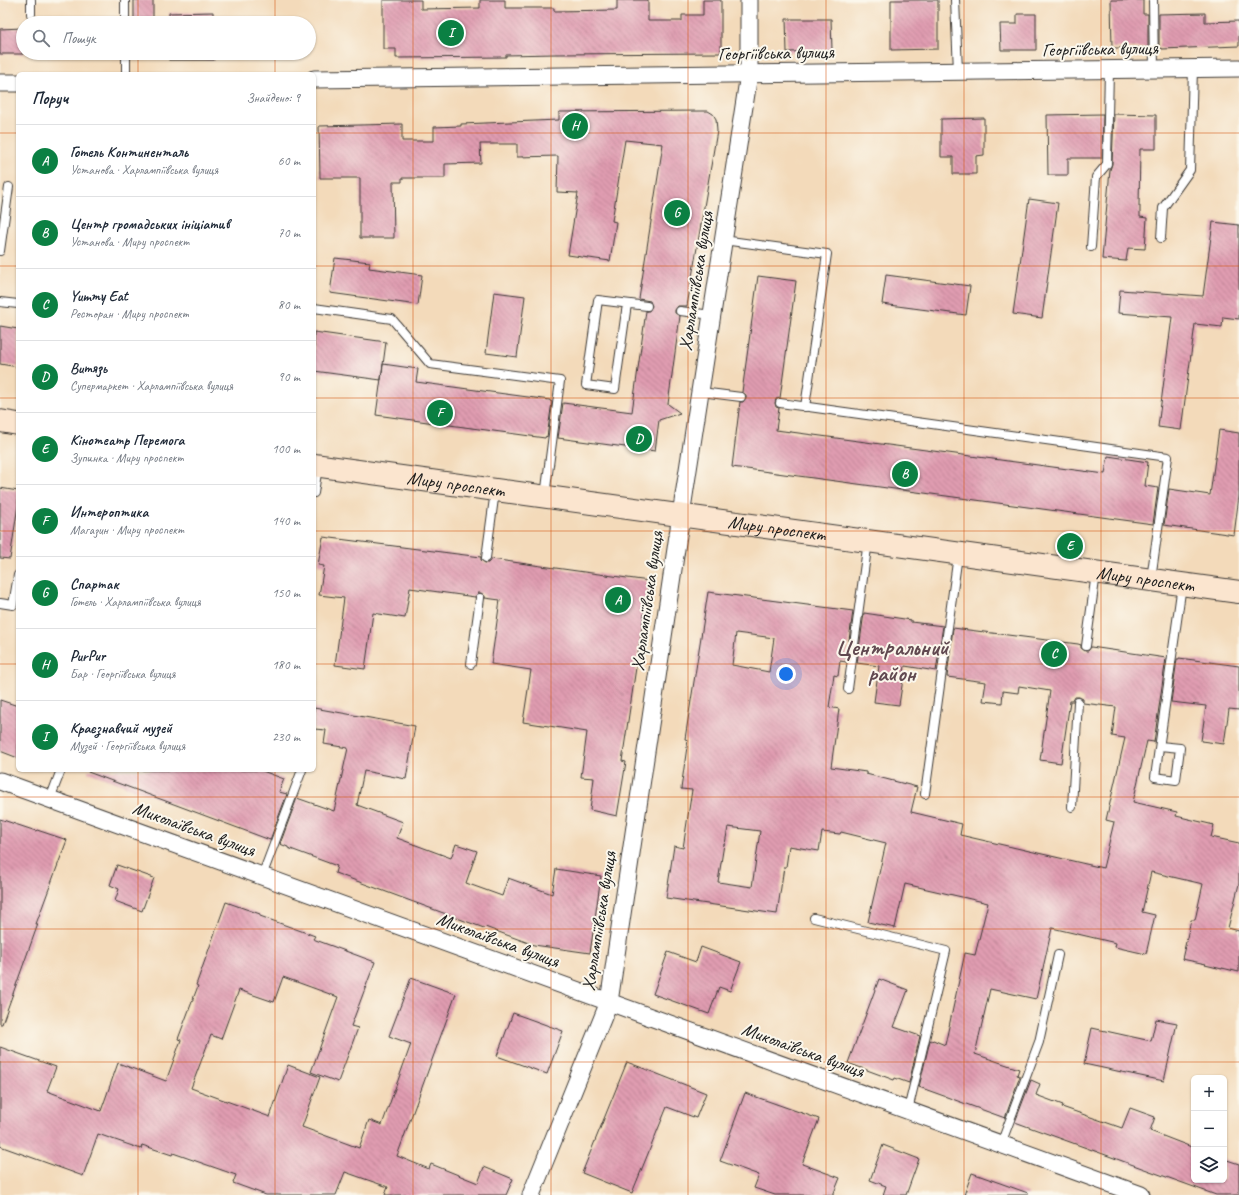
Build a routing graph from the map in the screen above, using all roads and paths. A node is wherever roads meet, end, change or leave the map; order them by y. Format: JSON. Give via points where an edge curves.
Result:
{"nodes":[{"id":1,"x":31,"y":0,"type":"edge"},
{"id":2,"x":125,"y":0,"type":"edge"},
{"id":3,"x":749,"y":0,"type":"edge"},
{"id":4,"x":955,"y":0,"type":"edge"},
{"id":5,"x":1153,"y":0,"type":"edge"},
{"id":6,"x":31,"y":14,"type":"dead end"},
{"id":7,"x":125,"y":16,"type":"edge"},
{"id":8,"x":126,"y":60,"type":"edge"},
{"id":9,"x":1239,"y":68,"type":"edge"},
{"id":10,"x":1154,"y":69,"type":"junction"},
{"id":11,"x":1193,"y":69,"type":"junction"},
{"id":12,"x":1109,"y":70,"type":"junction"},
{"id":13,"x":958,"y":71,"type":"junction"},
{"id":14,"x":126,"y":72,"type":"edge"},
{"id":15,"x":749,"y":74,"type":"junction"},
{"id":16,"x":316,"y":80,"type":"edge"},
{"id":17,"x":0,"y":83,"type":"edge"},
{"id":18,"x":16,"y":83,"type":"edge"},
{"id":19,"x":9,"y":187,"type":"dead end"},
{"id":20,"x":1161,"y":238,"type":"dead end"},
{"id":21,"x":723,"y":240,"type":"junction"},
{"id":22,"x":1091,"y":247,"type":"dead end"},
{"id":23,"x":0,"y":251,"type":"edge"},
{"id":24,"x":0,"y":302,"type":"edge"},
{"id":25,"x":16,"y":304,"type":"edge"},
{"id":26,"x":627,"y":304,"type":"junction"},
{"id":27,"x":646,"y":306,"type":"dead end"},
{"id":28,"x":316,"y":308,"type":"edge"},
{"id":29,"x":680,"y":311,"type":"dead end"},
{"id":30,"x":712,"y":315,"type":"junction"},
{"id":31,"x":701,"y":392,"type":"junction"},
{"id":32,"x":741,"y":397,"type":"dead end"},
{"id":33,"x":780,"y":403,"type":"dead end"},
{"id":34,"x":805,"y":407,"type":"junction"},
{"id":35,"x":0,"y":421,"type":"edge"},
{"id":36,"x":16,"y":424,"type":"edge"},
{"id":37,"x":316,"y":465,"type":"edge"},
{"id":38,"x":495,"y":489,"type":"junction"},
{"id":39,"x":545,"y":496,"type":"junction"},
{"id":40,"x":681,"y":515,"type":"junction"},
{"id":41,"x":869,"y":540,"type":"junction"},
{"id":42,"x":958,"y":553,"type":"junction"},
{"id":43,"x":486,"y":558,"type":"dead end"},
{"id":44,"x":1096,"y":572,"type":"junction"},
{"id":45,"x":1150,"y":580,"type":"junction"},
{"id":46,"x":1182,"y":584,"type":"junction"},
{"id":47,"x":1238,"y":589,"type":"edge"},
{"id":48,"x":16,"y":590,"type":"edge"},
{"id":49,"x":480,"y":598,"type":"dead end"},
{"id":50,"x":0,"y":603,"type":"edge"},
{"id":51,"x":1086,"y":646,"type":"dead end"},
{"id":52,"x":471,"y":664,"type":"dead end"},
{"id":53,"x":848,"y":688,"type":"dead end"},
{"id":54,"x":1078,"y":702,"type":"dead end"},
{"id":55,"x":1160,"y":746,"type":"junction"},
{"id":56,"x":60,"y":772,"type":"edge"},
{"id":57,"x":301,"y":772,"type":"edge"},
{"id":58,"x":0,"y":781,"type":"edge"},
{"id":59,"x":925,"y":794,"type":"dead end"},
{"id":60,"x":50,"y":799,"type":"junction"},
{"id":61,"x":1072,"y":807,"type":"dead end"},
{"id":62,"x":262,"y":876,"type":"junction"},
{"id":63,"x":814,"y":918,"type":"dead end"},
{"id":64,"x":1058,"y":955,"type":"dead end"},
{"id":65,"x":609,"y":1002,"type":"junction"},
{"id":66,"x":908,"y":1110,"type":"junction"},
{"id":67,"x":1001,"y":1144,"type":"junction"},
{"id":68,"x":531,"y":1195,"type":"edge"},
{"id":69,"x":1141,"y":1195,"type":"edge"}],
"edges":[{"from":1,"to":6,"type":"lane"},
{"from":2,"to":7,"type":"lane"},
{"from":3,"to":15,"type":"street","name":"Харлампіївська вулиця"},
{"from":4,"to":13,"type":"lane"},
{"from":5,"to":10,"type":"lane"},
{"from":8,"to":14,"type":"lane"},
{"from":9,"to":11,"type":"street","name":"Георгіївська вулиця"},
{"from":10,"to":11,"type":"street","name":"Георгіївська вулиця"},
{"from":10,"to":12,"type":"street","name":"Георгіївська вулиця"},
{"from":11,"to":20,"type":"lane","via":[[1190,170],[1164,208]]},
{"from":12,"to":13,"type":"street","name":"Георгіївська вулиця"},
{"from":12,"to":22,"type":"lane","via":[[1107,164],[1096,177]]},
{"from":13,"to":15,"type":"street","name":"Георгіївська вулиця"},
{"from":15,"to":16,"type":"street","name":"Георгіївська вулиця"},
{"from":15,"to":21,"type":"street","name":"Харлампіївська вулиця"},
{"from":17,"to":18,"type":"street"},
{"from":19,"to":23,"type":"lane"},
{"from":21,"to":30,"type":"street","name":"Харлампіївська вулиця"},
{"from":21,"to":34,"type":"lane","via":[[827,254]]},
{"from":24,"to":25,"type":"lane"},
{"from":26,"to":26,"type":"lane","via":[[598,300],[586,385],[615,389]]},
{"from":26,"to":27,"type":"lane"},
{"from":28,"to":39,"type":"lane","via":[[392,319],[430,364],[560,381]]},
{"from":29,"to":30,"type":"lane"},
{"from":30,"to":31,"type":"street","name":"Харлампіївська вулиця"},
{"from":31,"to":32,"type":"lane"},
{"from":31,"to":40,"type":"street","name":"Харлампіївська вулиця"},
{"from":33,"to":34,"type":"lane"},
{"from":34,"to":45,"type":"lane","via":[[1168,457]]},
{"from":35,"to":36,"type":"main road"},
{"from":37,"to":38,"type":"main road","name":"Миру проспект"},
{"from":38,"to":39,"type":"main road","name":"Миру проспект"},
{"from":38,"to":43,"type":"lane"},
{"from":39,"to":40,"type":"main road","name":"Миру проспект"},
{"from":40,"to":41,"type":"main road","name":"Миру проспект"},
{"from":40,"to":65,"type":"street","name":"Харлампіївська вулиця"},
{"from":41,"to":42,"type":"main road","name":"Миру проспект"},
{"from":41,"to":53,"type":"lane"},
{"from":42,"to":44,"type":"main road","name":"Миру проспект"},
{"from":42,"to":59,"type":"lane"},
{"from":44,"to":45,"type":"main road","name":"Миру проспект"},
{"from":44,"to":51,"type":"lane"},
{"from":45,"to":46,"type":"main road","name":"Миру проспект"},
{"from":46,"to":47,"type":"main road","name":"Миру проспект"},
{"from":46,"to":55,"type":"lane"},
{"from":48,"to":50,"type":"lane","via":[[14,605]]},
{"from":49,"to":52,"type":"lane"},
{"from":54,"to":61,"type":"lane"},
{"from":55,"to":55,"type":"lane","via":[[1155,777],[1176,780],[1180,748]]},
{"from":56,"to":60,"type":"lane"},
{"from":57,"to":62,"type":"lane"},
{"from":58,"to":60,"type":"street","name":"Миколаївська вулиця"},
{"from":60,"to":62,"type":"street","name":"Миколаївська вулиця"},
{"from":62,"to":65,"type":"street","name":"Миколаївська вулиця"},
{"from":63,"to":66,"type":"lane","via":[[946,951]]},
{"from":64,"to":67,"type":"lane","via":[[1039,1042]]},
{"from":65,"to":66,"type":"street","name":"Миколаївська вулиця"},
{"from":65,"to":68,"type":"street","name":"Харлампіївська вулиця"},
{"from":66,"to":67,"type":"street","name":"Миколаївська вулиця"},
{"from":67,"to":69,"type":"street","name":"Миколаївська вулиця"}]}
